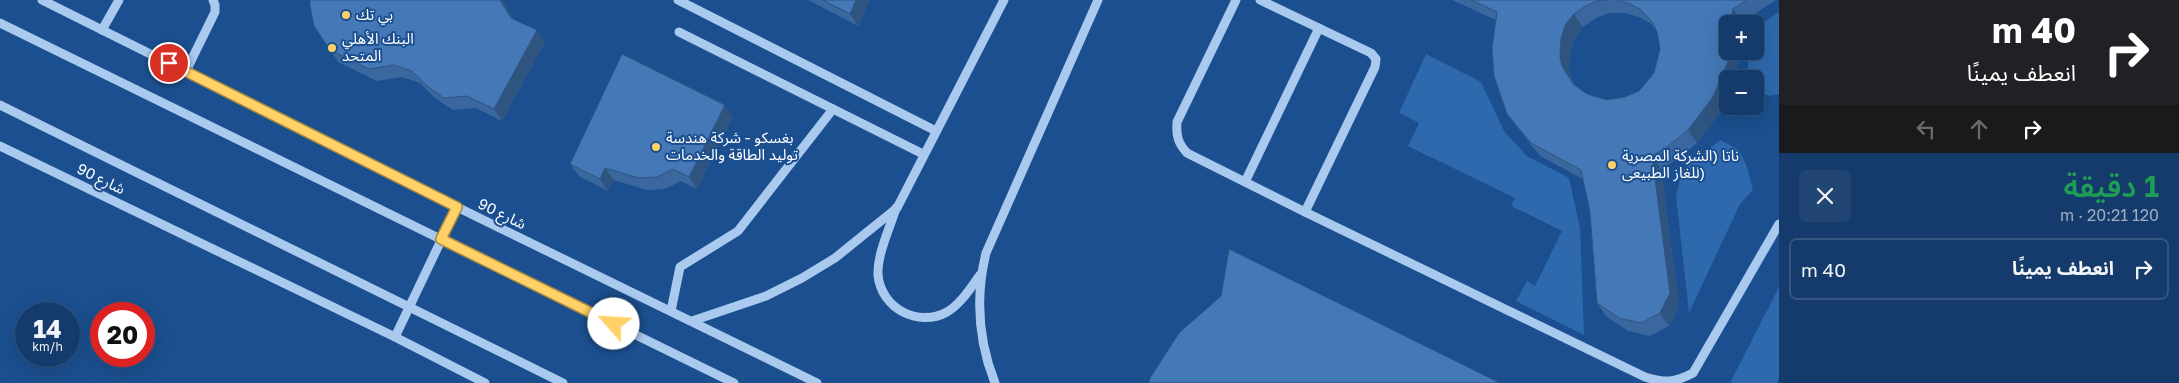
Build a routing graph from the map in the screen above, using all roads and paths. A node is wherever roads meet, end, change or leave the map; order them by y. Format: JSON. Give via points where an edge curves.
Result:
{"nodes":[{"id":1,"x":42,"y":0,"type":"edge"},
{"id":2,"x":64,"y":0,"type":"edge"},
{"id":3,"x":119,"y":0,"type":"edge"},
{"id":4,"x":213,"y":0,"type":"edge"},
{"id":5,"x":678,"y":0,"type":"edge"},
{"id":6,"x":1004,"y":0,"type":"edge"},
{"id":7,"x":1098,"y":0,"type":"edge"},
{"id":8,"x":1236,"y":0,"type":"edge"},
{"id":9,"x":1260,"y":0,"type":"edge"},
{"id":10,"x":60,"y":9,"type":"junction"},
{"id":11,"x":0,"y":23,"type":"edge"},
{"id":12,"x":1319,"y":28,"type":"junction"},
{"id":13,"x":102,"y":30,"type":"junction"},
{"id":14,"x":679,"y":32,"type":"dead end"},
{"id":15,"x":186,"y":72,"type":"junction"},
{"id":16,"x":0,"y":105,"type":"edge"},
{"id":17,"x":833,"y":109,"type":"junction"},
{"id":18,"x":936,"y":131,"type":"junction"},
{"id":19,"x":0,"y":146,"type":"edge"},
{"id":20,"x":924,"y":154,"type":"junction"},
{"id":21,"x":1245,"y":182,"type":"junction"},
{"id":22,"x":457,"y":207,"type":"junction"},
{"id":23,"x":896,"y":208,"type":"junction"},
{"id":24,"x":1305,"y":212,"type":"junction"},
{"id":25,"x":1779,"y":224,"type":"edge"},
{"id":26,"x":441,"y":239,"type":"junction"},
{"id":27,"x":981,"y":274,"type":"junction"},
{"id":28,"x":409,"y":307,"type":"junction"},
{"id":29,"x":671,"y":311,"type":"junction"},
{"id":30,"x":692,"y":321,"type":"junction"},
{"id":31,"x":395,"y":337,"type":"junction"},
{"id":32,"x":485,"y":383,"type":"edge"},
{"id":33,"x":563,"y":383,"type":"edge"},
{"id":34,"x":734,"y":383,"type":"edge"},
{"id":35,"x":817,"y":383,"type":"edge"},
{"id":36,"x":995,"y":383,"type":"edge"}],
"edges":[{"from":1,"to":10,"type":"street","name":"شارع 90"},
{"from":2,"to":10,"type":"street"},
{"from":3,"to":13,"type":"street"},
{"from":4,"to":15,"type":"street","via":[[215,12]]},
{"from":5,"to":18,"type":"street"},
{"from":6,"to":18,"type":"street"},
{"from":7,"to":27,"type":"street","via":[[994,233]]},
{"from":8,"to":21,"type":"street","via":[[1177,122],[1176,134],[1188,153]]},
{"from":9,"to":12,"type":"street"},
{"from":10,"to":13,"type":"street","name":"شارع 90"},
{"from":11,"to":26,"type":"street"},
{"from":12,"to":21,"type":"street"},
{"from":12,"to":24,"type":"street","via":[[1371,53],[1376,59]]},
{"from":13,"to":15,"type":"street","name":"شارع 90"},
{"from":14,"to":17,"type":"street"},
{"from":15,"to":22,"type":"street","name":"شارع 90"},
{"from":16,"to":28,"type":"street"},
{"from":17,"to":20,"type":"street"},
{"from":17,"to":29,"type":"street","via":[[738,231],[680,267]]},
{"from":18,"to":20,"type":"street"},
{"from":19,"to":31,"type":"street","name":"شارع 90"},
{"from":20,"to":23,"type":"street"},
{"from":21,"to":24,"type":"street"},
{"from":22,"to":26,"type":"street"},
{"from":22,"to":29,"type":"street","name":"شارع 90"},
{"from":23,"to":27,"type":"street","via":[[878,275],[883,293],[895,308],[911,316],[930,318],[947,312]]},
{"from":23,"to":30,"type":"street","via":[[835,258],[802,278],[766,296]]},
{"from":24,"to":25,"type":"street","via":[[1636,373],[1664,383],[1680,382],[1693,373]]},
{"from":26,"to":28,"type":"street"},
{"from":26,"to":34,"type":"street"},
{"from":27,"to":36,"type":"street","via":[[979,321]]},
{"from":28,"to":31,"type":"street"},
{"from":28,"to":33,"type":"street"},
{"from":29,"to":30,"type":"street","name":"شارع 90"},
{"from":30,"to":35,"type":"street","name":"شارع 90"},
{"from":31,"to":32,"type":"street","name":"شارع 90"}]}
